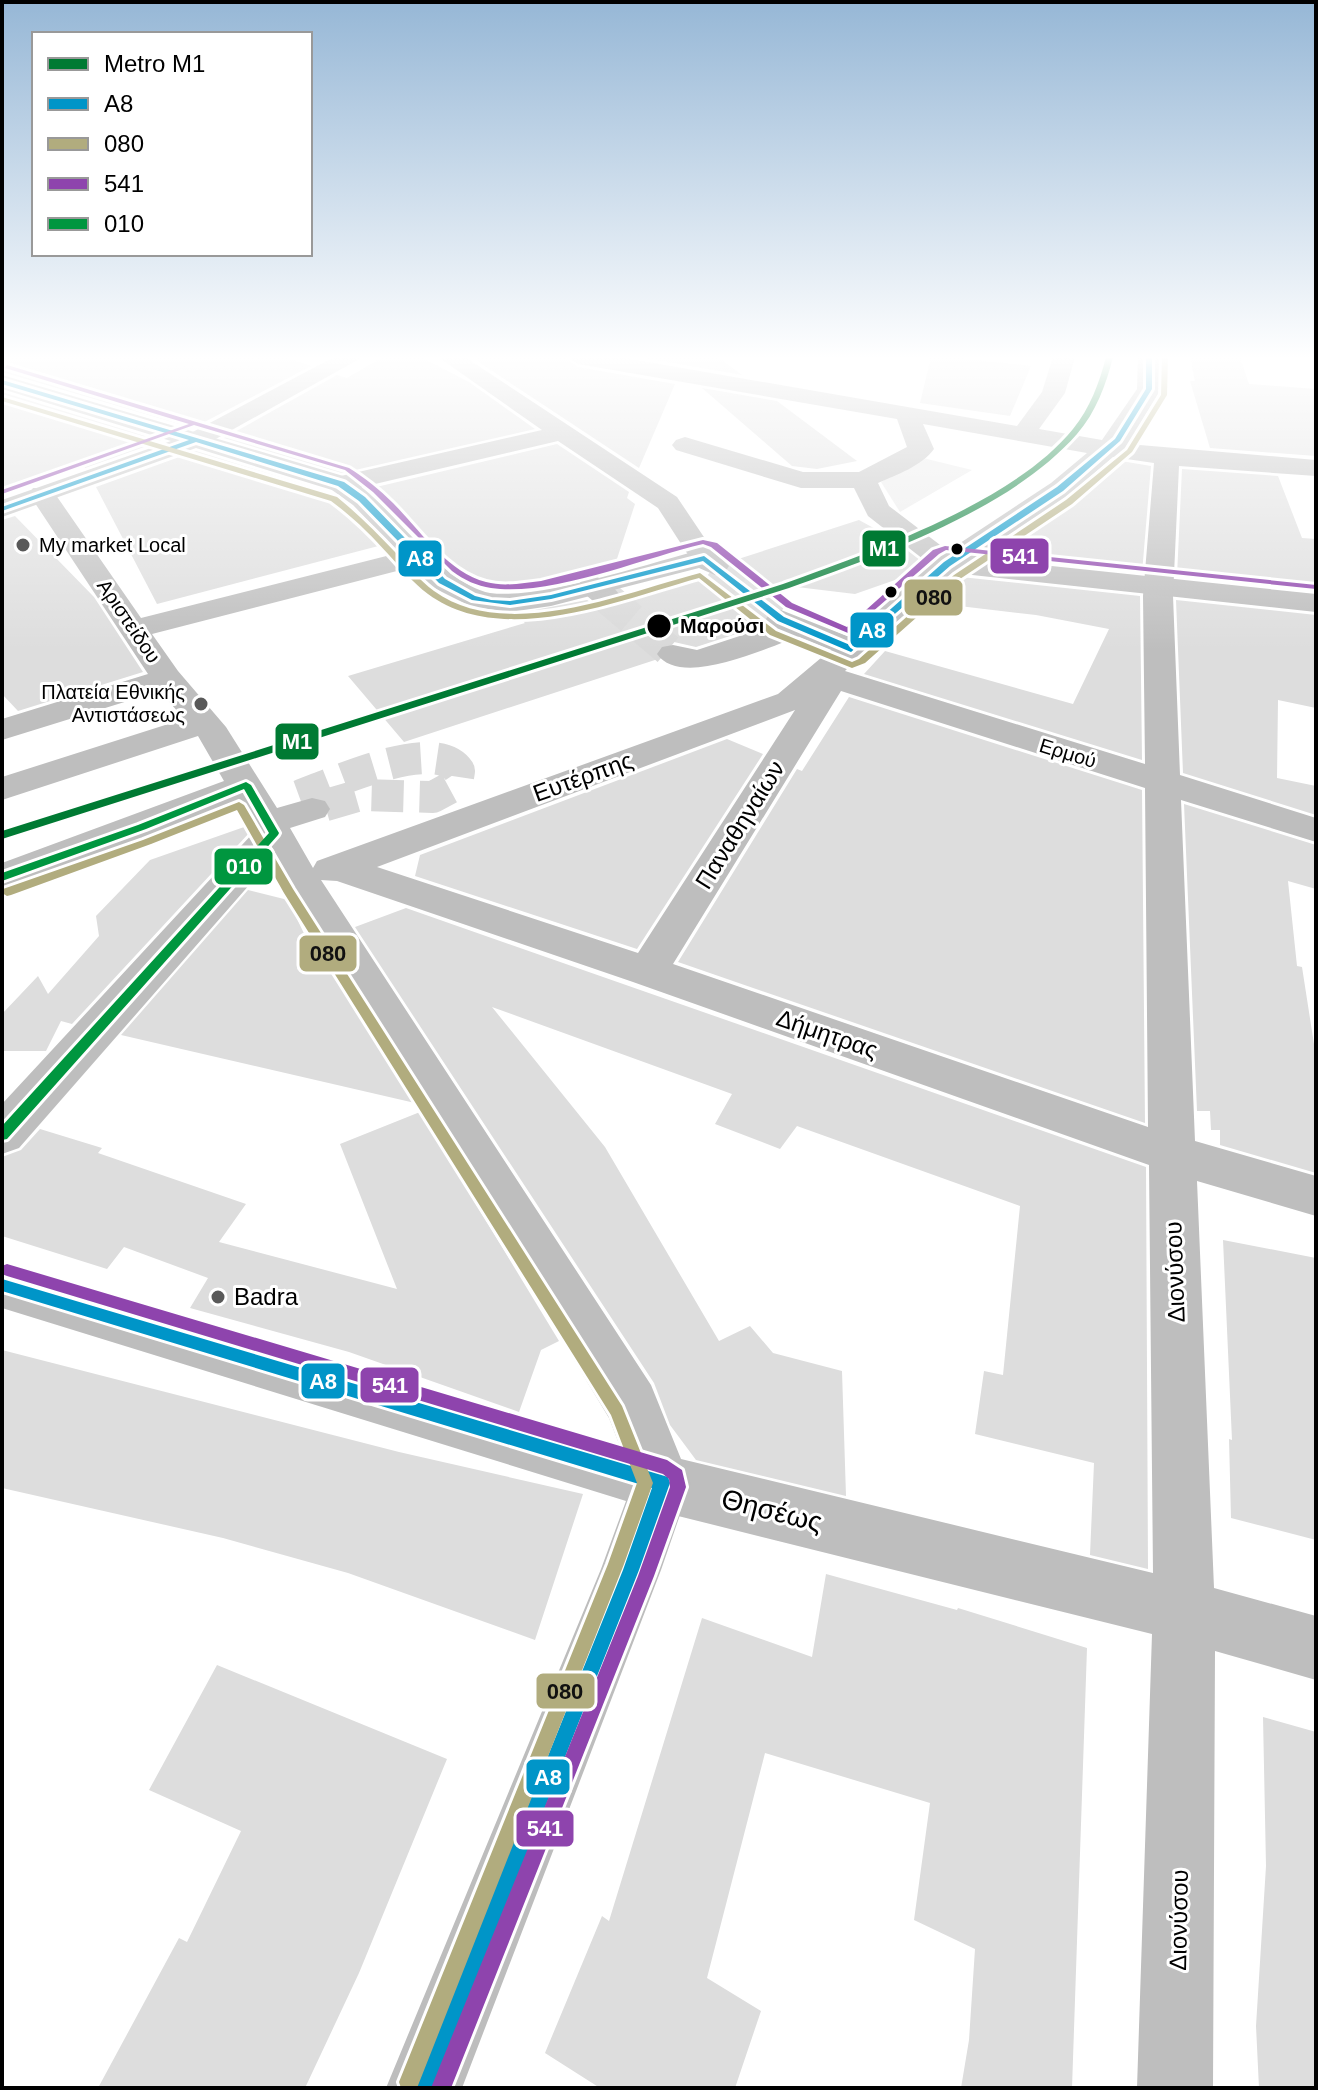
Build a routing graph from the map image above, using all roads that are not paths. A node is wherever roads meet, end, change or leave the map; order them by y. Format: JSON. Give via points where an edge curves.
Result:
{"nodes":[{"id":1,"x":155,"y":455,"type":"edge"},
{"id":2,"x":244,"y":455,"type":"edge"},
{"id":3,"x":467,"y":455,"type":"edge"},
{"id":4,"x":596,"y":455,"type":"edge"},
{"id":5,"x":682,"y":455,"type":"edge"},
{"id":6,"x":717,"y":455,"type":"edge"},
{"id":7,"x":912,"y":455,"type":"edge"},
{"id":8,"x":1102,"y":455,"type":"edge"},
{"id":9,"x":1149,"y":455,"type":"edge"},
{"id":10,"x":1167,"y":457,"type":"junction"},
{"id":11,"x":1316,"y":468,"type":"edge"},
{"id":12,"x":863,"y":480,"type":"junction"},
{"id":13,"x":341,"y":484,"type":"junction"},
{"id":14,"x":42,"y":494,"type":"junction"},
{"id":15,"x":668,"y":503,"type":"junction"},
{"id":16,"x":2,"y":509,"type":"edge"},
{"id":17,"x":418,"y":557,"type":"junction"},
{"id":18,"x":709,"y":562,"type":"joint"},
{"id":19,"x":947,"y":564,"type":"junction"},
{"id":20,"x":1158,"y":586,"type":"junction"},
{"id":21,"x":1316,"y":603,"type":"edge"},
{"id":22,"x":788,"y":623,"type":"joint"},
{"id":23,"x":134,"y":629,"type":"junction"},
{"id":24,"x":673,"y":654,"type":"tunnel mouth"},
{"id":25,"x":835,"y":667,"type":"junction"},
{"id":26,"x":167,"y":678,"type":"junction"},
{"id":27,"x":205,"y":723,"type":"junction"},
{"id":28,"x":2,"y":730,"type":"edge"},
{"id":29,"x":1163,"y":783,"type":"junction"},
{"id":30,"x":2,"y":789,"type":"edge"},
{"id":31,"x":305,"y":802,"type":"tunnel mouth"},
{"id":32,"x":262,"y":813,"type":"junction"},
{"id":33,"x":1316,"y":830,"type":"edge"},
{"id":34,"x":320,"y":874,"type":"junction"},
{"id":35,"x":2,"y":877,"type":"edge"},
{"id":36,"x":648,"y":971,"type":"junction"},
{"id":37,"x":2,"y":1135,"type":"edge"},
{"id":38,"x":1172,"y":1154,"type":"junction"},
{"id":39,"x":1316,"y":1196,"type":"edge"},
{"id":40,"x":2,"y":1285,"type":"edge"},
{"id":41,"x":662,"y":1483,"type":"junction"},
{"id":42,"x":1184,"y":1611,"type":"junction"},
{"id":43,"x":1316,"y":1648,"type":"edge"},
{"id":44,"x":424,"y":2088,"type":"edge"},
{"id":45,"x":1175,"y":2088,"type":"edge"}],
"edges":[{"from":1,"to":14,"type":"main road"},
{"from":2,"to":13,"type":"main road"},
{"from":3,"to":13,"type":"street"},
{"from":4,"to":15,"type":"street"},
{"from":5,"to":15,"type":"street"},
{"from":6,"to":12,"type":"street","via":[[801,480]]},
{"from":7,"to":12,"type":"street"},
{"from":8,"to":19,"type":"street"},
{"from":9,"to":10,"type":"street"},
{"from":10,"to":11,"type":"street"},
{"from":10,"to":20,"type":"street","name":"Διονύσου"},
{"from":12,"to":19,"type":"street","via":[[878,510]]},
{"from":13,"to":17,"type":"main road"},
{"from":14,"to":16,"type":"main road"},
{"from":14,"to":23,"type":"street","name":"Αριστείδου"},
{"from":15,"to":18,"type":"street"},
{"from":17,"to":18,"type":"main road","via":[[442,581],[472,598],[510,603],[600,592]]},
{"from":17,"to":23,"type":"street"},
{"from":19,"to":20,"type":"main road"},
{"from":19,"to":25,"type":"main road"},
{"from":20,"to":21,"type":"main road"},
{"from":20,"to":29,"type":"street","name":"Διονύσου"},
{"from":22,"to":24,"type":"street","via":[[701,659]]},
{"from":22,"to":25,"type":"main road"},
{"from":23,"to":26,"type":"street","name":"Αριστείδου"},
{"from":25,"to":29,"type":"street","name":"Ερμού"},
{"from":25,"to":34,"type":"street","name":"Ευτέρπης","via":[[790,701]]},
{"from":25,"to":36,"type":"street","name":"Παναθηναίων"},
{"from":26,"to":27,"type":"street","name":"Αριστείδου"},
{"from":26,"to":28,"type":"street"},
{"from":27,"to":30,"type":"street"},
{"from":27,"to":32,"type":"street","name":"Αριστείδου"},
{"from":29,"to":33,"type":"street","name":"Ερμού"},
{"from":29,"to":38,"type":"street","name":"Διονύσου"},
{"from":31,"to":32,"type":"street"},
{"from":32,"to":34,"type":"street","name":"Αριστείδου"},
{"from":32,"to":35,"type":"street","via":[[142,827]]},
{"from":32,"to":37,"type":"street"},
{"from":34,"to":36,"type":"street","name":"Δήμητρας"},
{"from":34,"to":41,"type":"street","name":"Αριστείδου","via":[[631,1404]]},
{"from":36,"to":38,"type":"street","name":"Δήμητρας"},
{"from":38,"to":39,"type":"street","name":"Δήμητρας"},
{"from":38,"to":42,"type":"street","name":"Διονύσου"},
{"from":40,"to":41,"type":"main road","name":"Θησέως"},
{"from":41,"to":42,"type":"street","name":"Θησέως"},
{"from":41,"to":44,"type":"main road"},
{"from":42,"to":43,"type":"street","name":"Θησέως"},
{"from":42,"to":45,"type":"street","name":"Διονύσου"}]}
